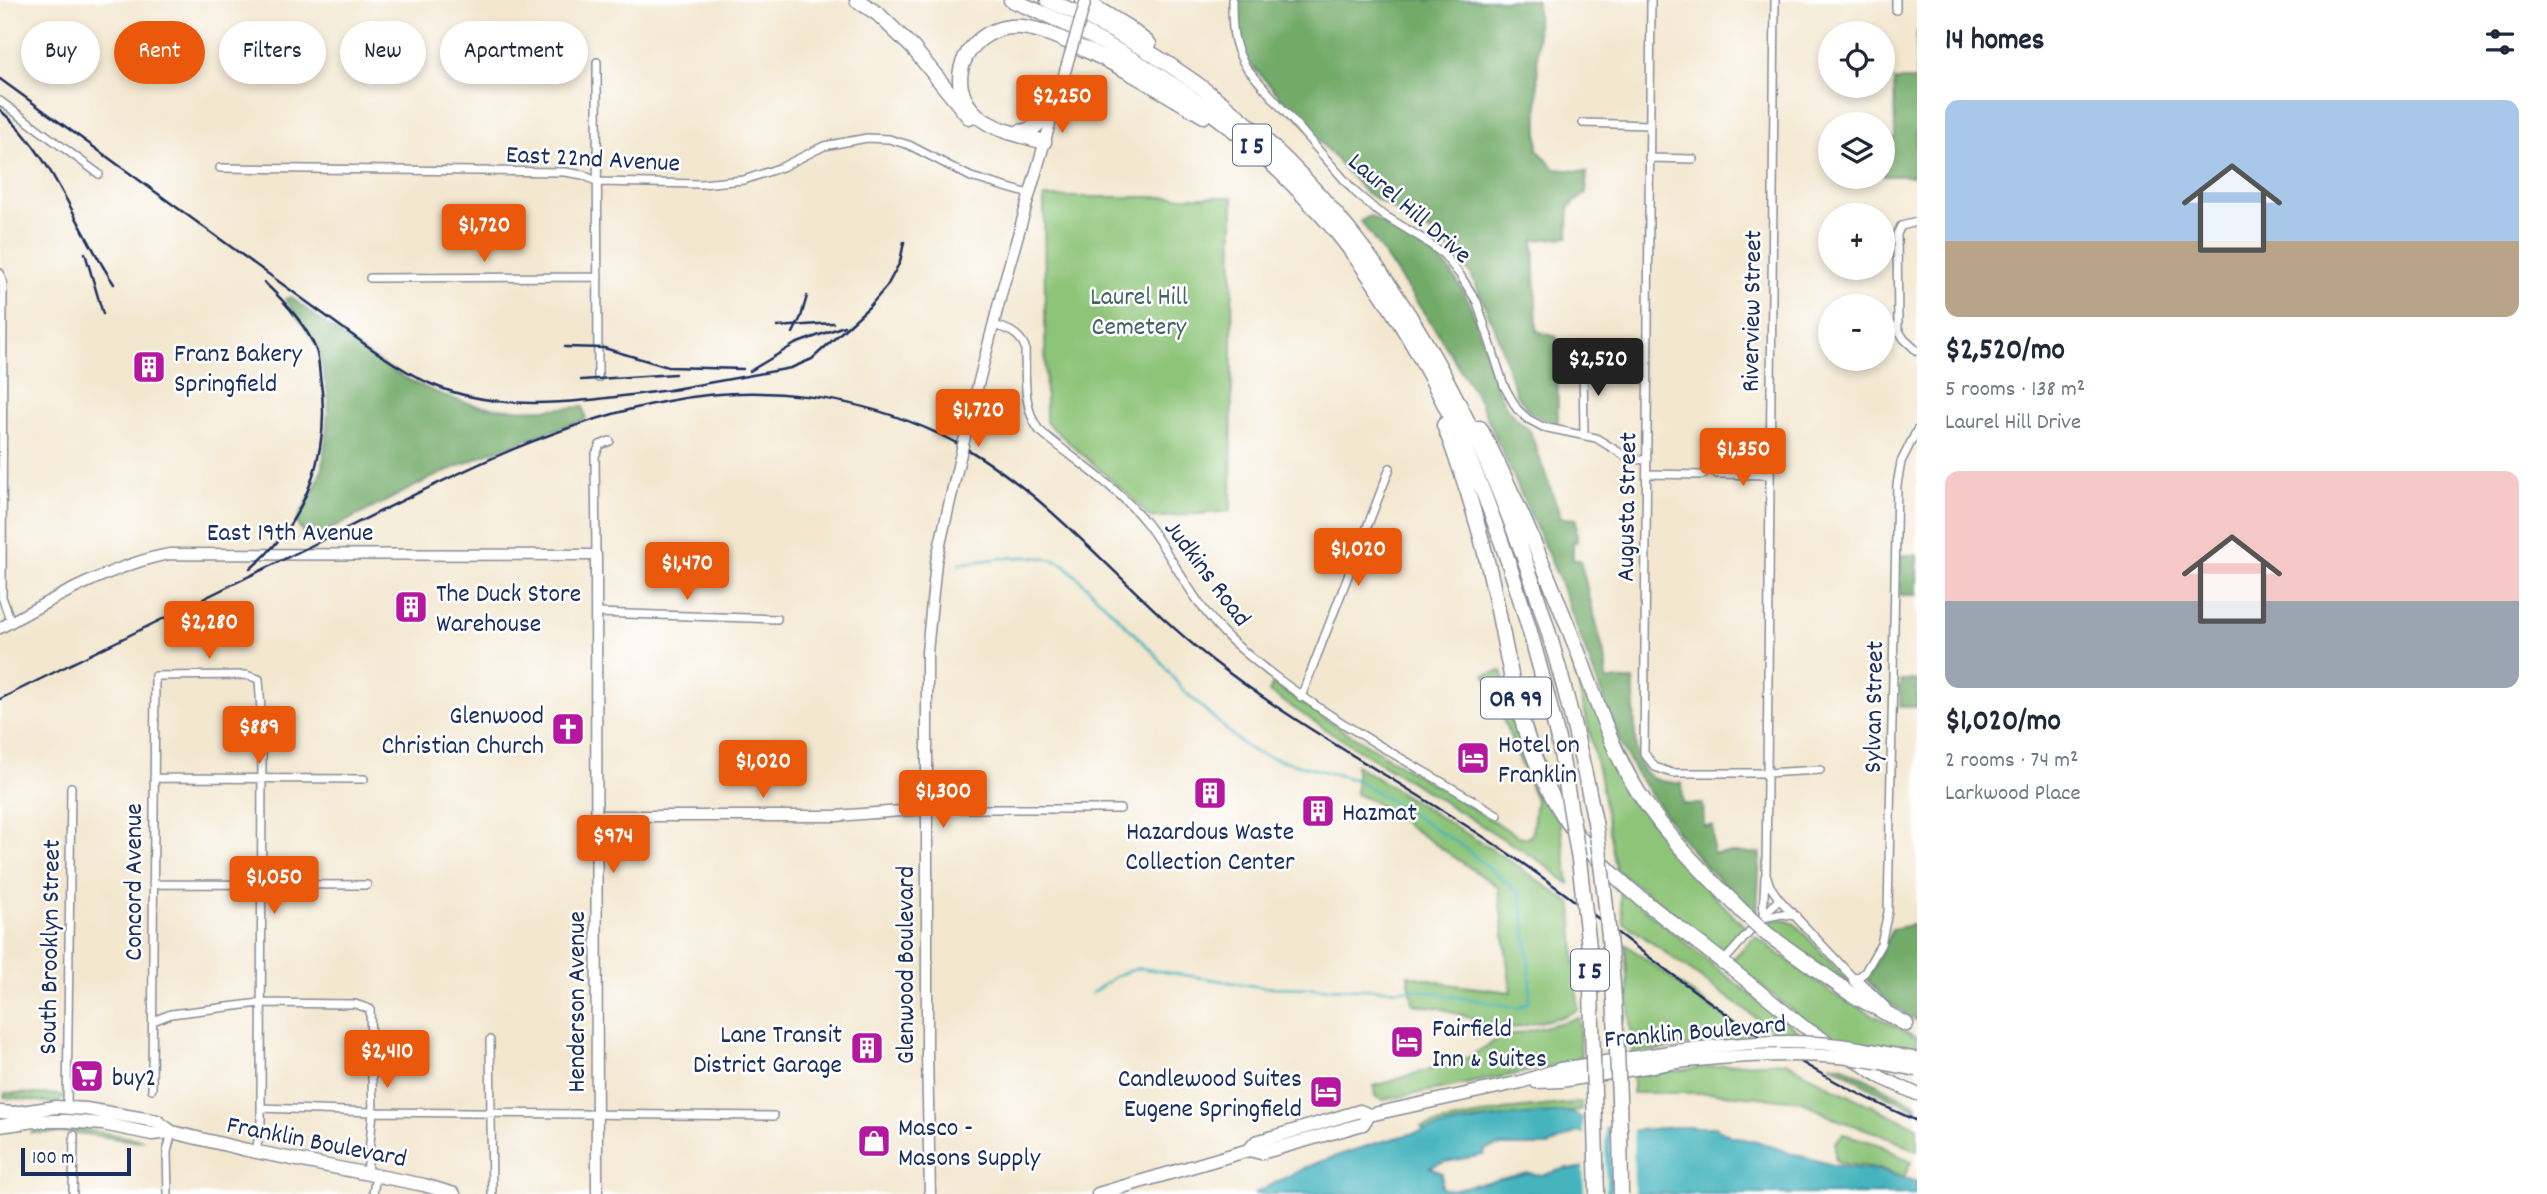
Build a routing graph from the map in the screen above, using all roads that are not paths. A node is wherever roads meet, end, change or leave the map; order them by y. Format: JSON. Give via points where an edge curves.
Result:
{"nodes":[{"id":1,"x":857,"y":0,"type":"edge"},
{"id":2,"x":1011,"y":0,"type":"edge"},
{"id":3,"x":1048,"y":0,"type":"edge"},
{"id":4,"x":1084,"y":0,"type":"edge"},
{"id":5,"x":1232,"y":0,"type":"edge"},
{"id":6,"x":1651,"y":0,"type":"edge"},
{"id":7,"x":1775,"y":0,"type":"edge"},
{"id":8,"x":1896,"y":0,"type":"edge"},
{"id":9,"x":1896,"y":10,"type":"dead end"},
{"id":10,"x":597,"y":62,"type":"dead end"},
{"id":11,"x":1167,"y":63,"type":"junction"},
{"id":12,"x":1058,"y":94,"type":"junction"},
{"id":13,"x":0,"y":102,"type":"edge"},
{"id":14,"x":1583,"y":124,"type":"dead end"},
{"id":15,"x":1649,"y":125,"type":"junction"},
{"id":16,"x":1013,"y":132,"type":"junction"},
{"id":17,"x":1247,"y":141,"type":"junction"},
{"id":18,"x":1043,"y":146,"type":"junction"},
{"id":19,"x":1649,"y":158,"type":"junction"},
{"id":20,"x":1693,"y":159,"type":"dead end"},
{"id":21,"x":220,"y":167,"type":"dead end"},
{"id":22,"x":99,"y":174,"type":"dead end"},
{"id":23,"x":598,"y":183,"type":"junction"},
{"id":24,"x":1029,"y":194,"type":"junction"},
{"id":25,"x":1917,"y":222,"type":"edge"},
{"id":26,"x":0,"y":273,"type":"edge"},
{"id":27,"x":598,"y":277,"type":"junction"},
{"id":28,"x":370,"y":278,"type":"dead end"},
{"id":29,"x":993,"y":325,"type":"junction"},
{"id":30,"x":1917,"y":351,"type":"edge"},
{"id":31,"x":1583,"y":363,"type":"dead end"},
{"id":32,"x":1425,"y":367,"type":"junction"},
{"id":33,"x":1444,"y":375,"type":"junction"},
{"id":34,"x":598,"y":378,"type":"dead end"},
{"id":35,"x":1917,"y":430,"type":"edge"},
{"id":36,"x":1584,"y":434,"type":"junction"},
{"id":37,"x":611,"y":441,"type":"dead end"},
{"id":38,"x":1647,"y":460,"type":"junction"},
{"id":39,"x":1390,"y":468,"type":"dead end"},
{"id":40,"x":1647,"y":474,"type":"junction"},
{"id":41,"x":1717,"y":474,"type":"dead end"},
{"id":42,"x":1703,"y":475,"type":"dead end"},
{"id":43,"x":1770,"y":475,"type":"junction"},
{"id":44,"x":596,"y":555,"type":"junction"},
{"id":45,"x":597,"y":613,"type":"junction"},
{"id":46,"x":777,"y":619,"type":"dead end"},
{"id":47,"x":11,"y":622,"type":"junction"},
{"id":48,"x":0,"y":628,"type":"edge"},
{"id":49,"x":1301,"y":697,"type":"junction"},
{"id":50,"x":1820,"y":770,"type":"dead end"},
{"id":51,"x":1767,"y":774,"type":"junction"},
{"id":52,"x":154,"y":778,"type":"junction"},
{"id":53,"x":364,"y":779,"type":"dead end"},
{"id":54,"x":261,"y":780,"type":"junction"},
{"id":55,"x":71,"y":787,"type":"dead end"},
{"id":56,"x":927,"y":809,"type":"junction"},
{"id":57,"x":1119,"y":809,"type":"dead end"},
{"id":58,"x":1498,"y":814,"type":"dead end"},
{"id":59,"x":598,"y":816,"type":"junction"},
{"id":60,"x":1766,"y":874,"type":"junction"},
{"id":61,"x":261,"y":883,"type":"junction"},
{"id":62,"x":153,"y":884,"type":"junction"},
{"id":63,"x":367,"y":885,"type":"dead end"},
{"id":64,"x":1779,"y":899,"type":"junction"},
{"id":65,"x":1796,"y":916,"type":"junction"},
{"id":66,"x":1763,"y":918,"type":"junction"},
{"id":67,"x":1723,"y":961,"type":"junction"},
{"id":68,"x":1856,"y":980,"type":"junction"},
{"id":69,"x":260,"y":1003,"type":"junction"},
{"id":70,"x":153,"y":1021,"type":"junction"},
{"id":71,"x":1911,"y":1026,"type":"edge"},
{"id":72,"x":490,"y":1040,"type":"dead end"},
{"id":73,"x":1676,"y":1057,"type":"junction"},
{"id":74,"x":1917,"y":1059,"type":"edge"},
{"id":75,"x":1917,"y":1070,"type":"edge"},
{"id":76,"x":152,"y":1088,"type":"dead end"},
{"id":77,"x":1917,"y":1094,"type":"edge"},
{"id":78,"x":261,"y":1108,"type":"junction"},
{"id":79,"x":0,"y":1112,"type":"edge"},
{"id":80,"x":373,"y":1112,"type":"junction"},
{"id":81,"x":491,"y":1113,"type":"junction"},
{"id":82,"x":598,"y":1113,"type":"junction"},
{"id":83,"x":67,"y":1114,"type":"junction"},
{"id":84,"x":774,"y":1116,"type":"dead end"},
{"id":85,"x":0,"y":1126,"type":"edge"},
{"id":86,"x":172,"y":1132,"type":"junction"},
{"id":87,"x":74,"y":1135,"type":"dead end"},
{"id":88,"x":256,"y":1152,"type":"junction"},
{"id":89,"x":371,"y":1174,"type":"junction"},
{"id":90,"x":73,"y":1194,"type":"edge"},
{"id":91,"x":168,"y":1194,"type":"edge"},
{"id":92,"x":373,"y":1194,"type":"edge"},
{"id":93,"x":454,"y":1194,"type":"edge"},
{"id":94,"x":492,"y":1194,"type":"edge"},
{"id":95,"x":597,"y":1194,"type":"edge"},
{"id":96,"x":930,"y":1194,"type":"edge"},
{"id":97,"x":1098,"y":1194,"type":"edge"},
{"id":98,"x":1597,"y":1194,"type":"edge"},
{"id":99,"x":1621,"y":1194,"type":"edge"}],
"edges":[{"from":1,"to":18,"type":"highway","via":[[897,31],[976,124],[999,136]]},
{"from":2,"to":17,"type":"highway","number":"I 5","via":[[1122,52],[1177,85]]},
{"from":3,"to":11,"type":"highway","number":"I 5"},
{"from":4,"to":11,"type":"highway","via":[[1154,47]]},
{"from":4,"to":12,"type":"street","name":"Glenwood Boulevard","bridge":true},
{"from":5,"to":36,"type":"street","name":"Laurel Hill Drive","via":[[1233,37],[1246,67],[1355,192],[1444,255],[1460,275],[1477,302],[1504,386],[1517,409],[1543,427]]},
{"from":6,"to":15,"type":"street","name":"Augusta Street"},
{"from":7,"to":43,"type":"street","name":"Riverview Street"},
{"from":8,"to":9,"type":"street"},
{"from":10,"to":23,"type":"street"},
{"from":11,"to":33,"type":"highway","number":"I 5","via":[[1242,118],[1311,184],[1378,266]]},
{"from":12,"to":16,"type":"highway","via":[[1038,125]]},
{"from":12,"to":18,"type":"street","name":"Glenwood Boulevard"},
{"from":13,"to":22,"type":"street"},
{"from":14,"to":15,"type":"street"},
{"from":15,"to":19,"type":"street","name":"Augusta Street"},
{"from":16,"to":17,"type":"highway","via":[[978,116],[969,106],[961,80],[964,58],[979,39],[992,31],[1019,27],[1056,36],[1117,64]]},
{"from":16,"to":18,"type":"highway"},
{"from":17,"to":32,"type":"highway","number":"I 5","via":[[1337,232],[1397,317]]},
{"from":18,"to":24,"type":"street","name":"Glenwood Boulevard"},
{"from":19,"to":20,"type":"street"},
{"from":19,"to":38,"type":"street","name":"Augusta Street"},
{"from":21,"to":23,"type":"street","name":"East 22nd Avenue","via":[[565,172]]},
{"from":23,"to":24,"type":"street","name":"East 22nd Avenue","via":[[744,180],[824,146],[867,138],[909,145],[971,177]]},
{"from":23,"to":27,"type":"street"},
{"from":24,"to":29,"type":"street","name":"Glenwood Boulevard"},
{"from":25,"to":30,"type":"street","via":[[1905,223],[1898,230],[1897,270],[1898,329]]},
{"from":26,"to":47,"type":"street","via":[[2,597]]},
{"from":27,"to":28,"type":"street"},
{"from":27,"to":34,"type":"street"},
{"from":29,"to":49,"type":"street","name":"Judkins Road","via":[[1021,338],[1025,347],[1029,410],[1039,430],[1128,502],[1228,637]]},
{"from":29,"to":56,"type":"street","name":"Glenwood Boulevard","bridge":true,"via":[[936,562],[927,652]]},
{"from":31,"to":36,"type":"street"},
{"from":32,"to":67,"type":"highway","number":"OR 99","via":[[1475,516],[1519,710],[1538,770],[1594,855]]},
{"from":32,"to":98,"type":"highway","number":"I 5","bridge":true,"via":[[1452,419],[1504,548],[1543,672],[1560,748],[1590,956]]},
{"from":33,"to":71,"type":"highway","number":"OR 99","bridge":true,"via":[[1464,398],[1534,539],[1628,775],[1657,819],[1767,934],[1851,994]]},
{"from":33,"to":99,"type":"highway","number":"I 5","bridge":true,"via":[[1489,469],[1545,615],[1579,741],[1605,889],[1615,997]]},
{"from":35,"to":68,"type":"street","name":"Sylvan Street","via":[[1901,462],[1897,485],[1887,927],[1876,954]]},
{"from":36,"to":38,"type":"street","name":"Laurel Hill Drive","via":[[1630,459]]},
{"from":37,"to":44,"type":"street","name":"Henderson Avenue","via":[[600,445],[595,456]]},
{"from":38,"to":40,"type":"street","name":"Augusta Street"},
{"from":39,"to":49,"type":"street"},
{"from":40,"to":42,"type":"street"},
{"from":40,"to":51,"type":"street","name":"Augusta Street","via":[[1644,752],[1658,769],[1672,773]]},
{"from":41,"to":43,"type":"street"},
{"from":43,"to":51,"type":"street","name":"Riverview Street"},
{"from":44,"to":45,"type":"street","name":"Henderson Avenue"},
{"from":44,"to":47,"type":"street","name":"East 19th Avenue","via":[[170,554],[141,560]]},
{"from":45,"to":46,"type":"street"},
{"from":45,"to":59,"type":"street","name":"Henderson Avenue"},
{"from":47,"to":48,"type":"street","name":"East 19th Avenue"},
{"from":49,"to":58,"type":"street","name":"Judkins Road"},
{"from":50,"to":51,"type":"street"},
{"from":51,"to":60,"type":"street","name":"Riverview Street"},
{"from":52,"to":54,"type":"street"},
{"from":52,"to":54,"type":"street","name":"Concord Avenue","via":[[155,676],[246,675],[259,679],[261,691]]},
{"from":52,"to":62,"type":"street","name":"Concord Avenue"},
{"from":53,"to":54,"type":"street"},
{"from":54,"to":61,"type":"street"},
{"from":55,"to":83,"type":"street","name":"South Brooklyn Street"},
{"from":56,"to":57,"type":"street"},
{"from":56,"to":59,"type":"street","via":[[835,816]]},
{"from":56,"to":96,"type":"street","name":"Glenwood Boulevard"},
{"from":59,"to":82,"type":"street","name":"Henderson Avenue"},
{"from":60,"to":64,"type":"street","name":"Riverview Street"},
{"from":60,"to":66,"type":"street","name":"Riverview Street"},
{"from":61,"to":62,"type":"street"},
{"from":61,"to":63,"type":"street"},
{"from":61,"to":69,"type":"street"},
{"from":62,"to":70,"type":"street","name":"Concord Avenue"},
{"from":64,"to":65,"type":"street","name":"Riverview Street"},
{"from":64,"to":66,"type":"street"},
{"from":65,"to":66,"type":"street"},
{"from":65,"to":68,"type":"street","name":"Riverview Street"},
{"from":66,"to":67,"type":"street"},
{"from":67,"to":77,"type":"main road","number":"OR 99","via":[[1803,1026],[1882,1078]]},
{"from":68,"to":71,"type":"main road","via":[[1872,998]]},
{"from":69,"to":70,"type":"street","via":[[170,1014]]},
{"from":69,"to":78,"type":"street"},
{"from":69,"to":80,"type":"street","via":[[355,1004],[370,1009]]},
{"from":70,"to":76,"type":"street","name":"Concord Avenue"},
{"from":72,"to":81,"type":"street"},
{"from":73,"to":74,"type":"main road","name":"Franklin Boulevard","bridge":true,"via":[[1772,1042],[1868,1049]]},
{"from":73,"to":75,"type":"main road","name":"Franklin Boulevard","bridge":true,"via":[[1813,1055]]},
{"from":73,"to":97,"type":"main road","name":"Franklin Boulevard","via":[[1560,1069],[1521,1082],[1369,1115],[1360,1111]]},
{"from":78,"to":80,"type":"street"},
{"from":78,"to":88,"type":"street"},
{"from":79,"to":83,"type":"main road","name":"Franklin Boulevard","via":[[47,1107]]},
{"from":80,"to":81,"type":"street"},
{"from":80,"to":89,"type":"street"},
{"from":81,"to":82,"type":"street"},
{"from":81,"to":94,"type":"street"},
{"from":82,"to":84,"type":"street"},
{"from":82,"to":95,"type":"street","name":"Henderson Avenue"},
{"from":83,"to":85,"type":"main road","name":"Franklin Boulevard"},
{"from":83,"to":86,"type":"main road","name":"Franklin Boulevard","via":[[157,1121]]},
{"from":86,"to":88,"type":"main road","name":"Franklin Boulevard"},
{"from":86,"to":91,"type":"street","via":[[167,1149]]},
{"from":87,"to":90,"type":"street"},
{"from":88,"to":89,"type":"main road","name":"Franklin Boulevard"},
{"from":89,"to":92,"type":"street"},
{"from":89,"to":93,"type":"main road","name":"Franklin Boulevard"}]}
